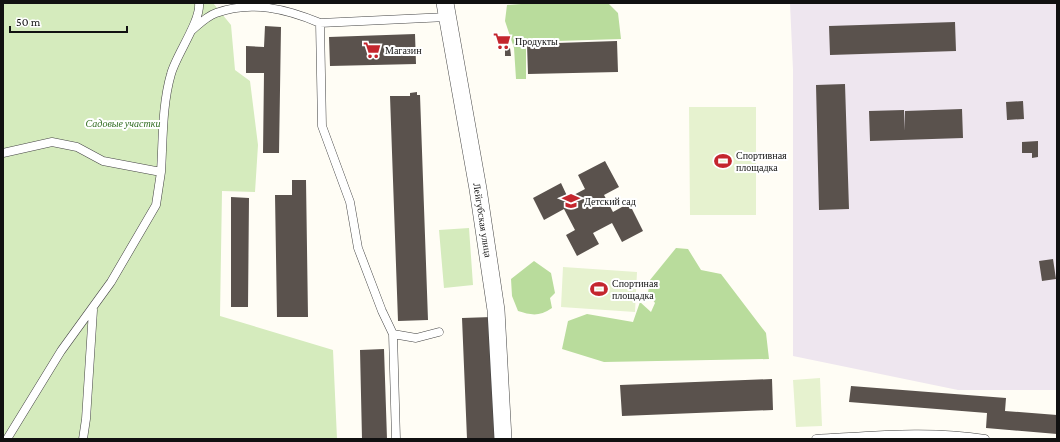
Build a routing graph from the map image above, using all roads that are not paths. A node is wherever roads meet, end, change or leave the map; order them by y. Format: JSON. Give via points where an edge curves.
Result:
{"nodes":[{"id":1,"x":199,"y":3,"type":"edge"},
{"id":2,"x":238,"y":4,"type":"edge"},
{"id":3,"x":446,"y":10,"type":"edge"},
{"id":4,"x":320,"y":23,"type":"junction"},
{"id":5,"x":191,"y":31,"type":"junction"},
{"id":6,"x":3,"y":152,"type":"edge"},
{"id":7,"x":161,"y":172,"type":"junction"},
{"id":8,"x":93,"y":309,"type":"junction"},
{"id":9,"x":439,"y":332,"type":"dead end"},
{"id":10,"x":393,"y":334,"type":"junction"},
{"id":11,"x":6,"y":439,"type":"edge"},
{"id":12,"x":83,"y":439,"type":"edge"},
{"id":13,"x":396,"y":439,"type":"edge"},
{"id":14,"x":503,"y":439,"type":"edge"},
{"id":15,"x":816,"y":439,"type":"edge"},
{"id":16,"x":985,"y":439,"type":"edge"}],
"edges":[{"from":1,"to":5,"type":"lane"},
{"from":2,"to":4,"type":"lane","via":[[297,13]]},
{"from":2,"to":5,"type":"lane","via":[[214,13]]},
{"from":3,"to":4,"type":"lane"},
{"from":3,"to":14,"type":"street","name":"Лейгубская улица","via":[[496,310]]},
{"from":4,"to":10,"type":"lane","via":[[322,126],[350,202],[358,248]]},
{"from":5,"to":7,"type":"lane","via":[[182,45],[171,74],[163,123]]},
{"from":6,"to":7,"type":"lane","via":[[52,142],[77,147],[103,161]]},
{"from":7,"to":8,"type":"lane","via":[[156,205]]},
{"from":8,"to":11,"type":"lane","via":[[61,351]]},
{"from":8,"to":12,"type":"lane"},
{"from":9,"to":10,"type":"lane","via":[[416,338]]},
{"from":10,"to":13,"type":"lane"},
{"from":15,"to":16,"type":"lane","via":[[866,435],[959,435]]}]}
